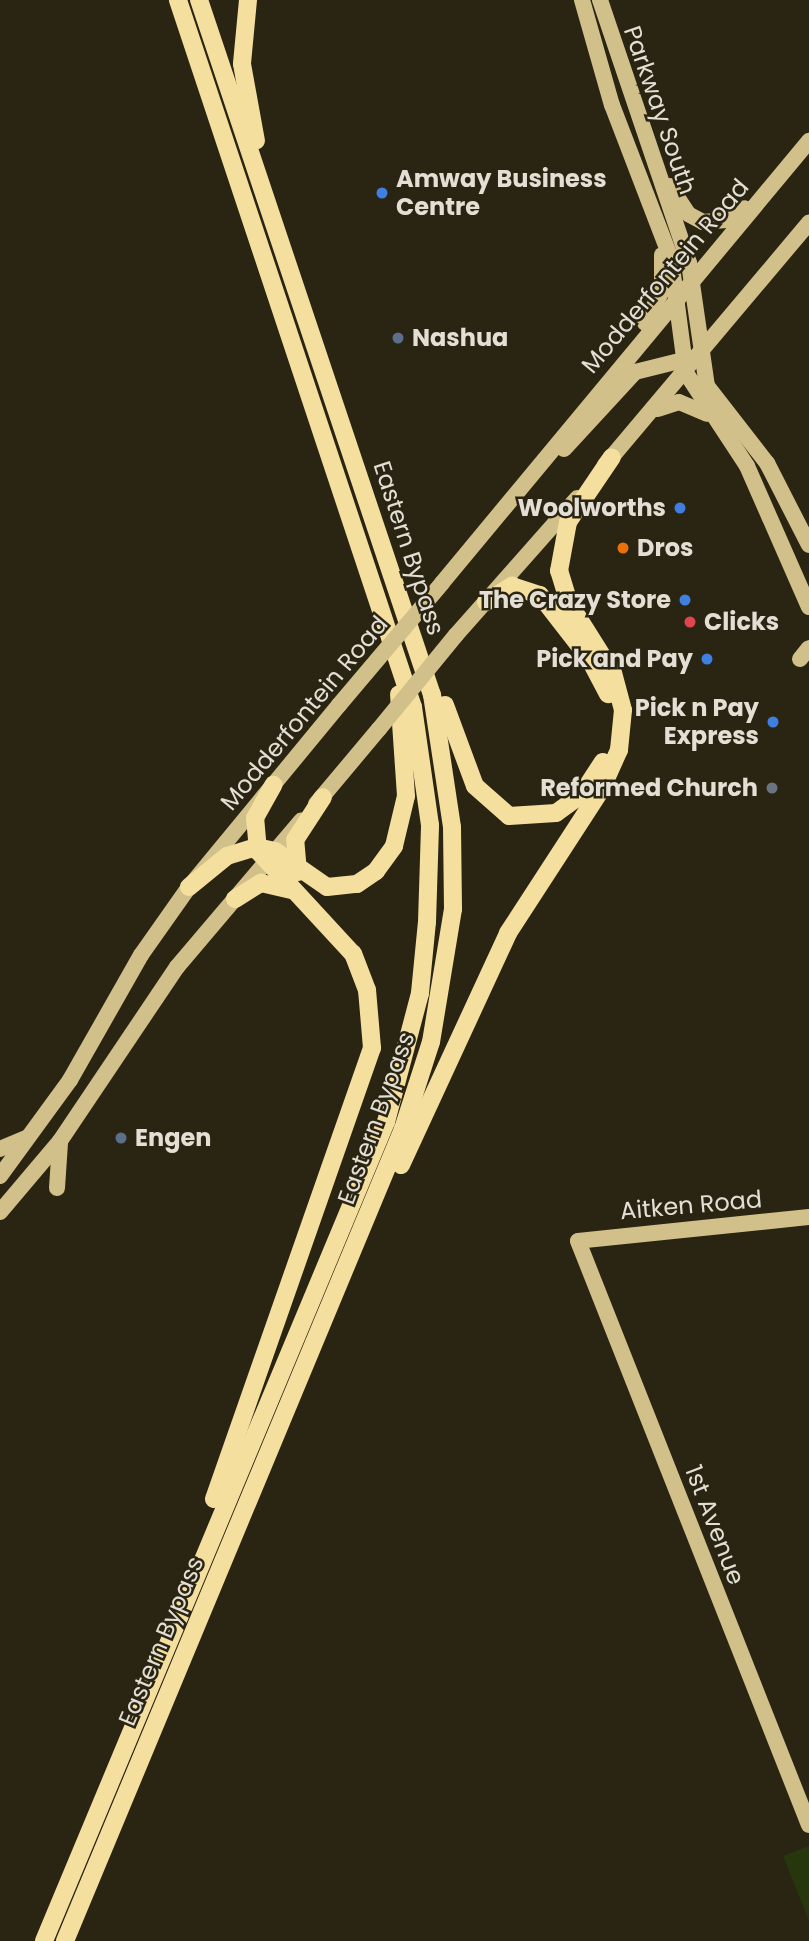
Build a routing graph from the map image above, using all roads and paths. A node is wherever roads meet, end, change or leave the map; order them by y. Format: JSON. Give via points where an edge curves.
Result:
{"nodes":[{"id":1,"x":177,"y":0,"type":"edge"},
{"id":2,"x":199,"y":0,"type":"edge"},
{"id":3,"x":248,"y":0,"type":"edge"},
{"id":4,"x":582,"y":0,"type":"edge"},
{"id":5,"x":600,"y":0,"type":"edge"},
{"id":6,"x":804,"y":147,"type":"edge"},
{"id":7,"x":652,"y":154,"type":"junction"},
{"id":8,"x":269,"y":210,"type":"junction"},
{"id":9,"x":809,"y":223,"type":"edge"},
{"id":10,"x":660,"y":234,"type":"junction"},
{"id":11,"x":293,"y":272,"type":"junction"},
{"id":12,"x":692,"y":279,"type":"junction"},
{"id":13,"x":677,"y":296,"type":"junction"},
{"id":14,"x":629,"y":353,"type":"junction"},
{"id":15,"x":701,"y":357,"type":"junction"},
{"id":16,"x":684,"y":365,"type":"junction"},
{"id":17,"x":649,"y":415,"type":"junction"},
{"id":18,"x":717,"y":423,"type":"junction"},
{"id":19,"x":612,"y":457,"type":"junction"},
{"id":20,"x":809,"y":545,"type":"edge"},
{"id":21,"x":368,"y":569,"type":"junction"},
{"id":22,"x":445,"y":580,"type":"junction"},
{"id":23,"x":486,"y":603,"type":"junction"},
{"id":24,"x":809,"y":607,"type":"edge"},
{"id":25,"x":273,"y":785,"type":"junction"},
{"id":26,"x":323,"y":797,"type":"junction"},
{"id":27,"x":266,"y":854,"type":"junction"},
{"id":28,"x":299,"y":872,"type":"junction"},
{"id":29,"x":189,"y":887,"type":"junction"},
{"id":30,"x":304,"y":895,"type":"junction"},
{"id":31,"x":235,"y":899,"type":"junction"},
{"id":32,"x":34,"y":1133,"type":"junction"},
{"id":33,"x":60,"y":1141,"type":"junction"},
{"id":34,"x":0,"y":1149,"type":"edge"},
{"id":35,"x":0,"y":1175,"type":"edge"},
{"id":36,"x":57,"y":1188,"type":"dead end"},
{"id":37,"x":0,"y":1212,"type":"edge"},
{"id":38,"x":809,"y":1217,"type":"edge"},
{"id":39,"x":578,"y":1241,"type":"joint"},
{"id":40,"x":295,"y":1389,"type":"junction"},
{"id":41,"x":150,"y":1674,"type":"junction"},
{"id":42,"x":809,"y":1825,"type":"edge"},
{"id":43,"x":44,"y":1941,"type":"edge"},
{"id":44,"x":65,"y":1941,"type":"edge"}],
"edges":[{"from":1,"to":21,"type":"highway","name":"Eastern Bypass"},
{"from":2,"to":8,"type":"highway","name":"Eastern Bypass"},
{"from":3,"to":8,"type":"highway","via":[[242,64]]},
{"from":4,"to":10,"type":"main road"},
{"from":5,"to":7,"type":"main road","name":"Parkway South"},
{"from":6,"to":7,"type":"main road","via":[[742,211],[713,223],[685,211]]},
{"from":6,"to":12,"type":"main road","name":"Modderfontein Road"},
{"from":7,"to":12,"type":"main road","name":"Parkway South"},
{"from":8,"to":11,"type":"highway","name":"Eastern Bypass"},
{"from":9,"to":15,"type":"main road"},
{"from":10,"to":13,"type":"main road"},
{"from":10,"to":14,"type":"main road","via":[[662,291]]},
{"from":11,"to":23,"type":"highway","via":[[339,386],[469,775],[501,813],[538,819],[566,806],[594,780],[610,740],[611,702],[589,658],[540,595],[512,586]]},
{"from":11,"to":40,"type":"highway","name":"Eastern Bypass","via":[[432,695],[452,827],[453,895],[440,999],[419,1084]]},
{"from":12,"to":13,"type":"main road","name":"Modderfontein Road"},
{"from":12,"to":15,"type":"main road","name":"Parkway South"},
{"from":13,"to":14,"type":"main road","name":"Modderfontein Road"},
{"from":13,"to":16,"type":"main road"},
{"from":14,"to":22,"type":"main road","name":"Modderfontein Road"},
{"from":15,"to":16,"type":"main road"},
{"from":15,"to":20,"type":"main road","name":"Parkway South","via":[[712,394],[767,463]]},
{"from":16,"to":17,"type":"main road"},
{"from":16,"to":18,"type":"main road"},
{"from":16,"to":22,"type":"main road","via":[[635,372]]},
{"from":17,"to":18,"type":"main road","via":[[679,402]]},
{"from":17,"to":19,"type":"main road"},
{"from":18,"to":24,"type":"main road","via":[[774,518]]},
{"from":19,"to":23,"type":"main road"},
{"from":19,"to":40,"type":"highway","via":[[568,522],[559,571],[569,603],[616,682],[623,710],[619,750],[601,790],[502,944]]},
{"from":21,"to":28,"type":"highway","via":[[405,733],[403,814],[394,846],[366,879],[327,887]]},
{"from":21,"to":41,"type":"highway","name":"Eastern Bypass","via":[[423,755],[430,825],[420,993],[381,1133]]},
{"from":22,"to":25,"type":"main road","name":"Modderfontein Road","bridge":true},
{"from":23,"to":26,"type":"main road","bridge":true},
{"from":25,"to":27,"type":"highway","via":[[255,818]]},
{"from":25,"to":29,"type":"main road","name":"Modderfontein Road"},
{"from":26,"to":27,"type":"main road"},
{"from":26,"to":28,"type":"highway","via":[[295,840]]},
{"from":27,"to":28,"type":"highway"},
{"from":27,"to":29,"type":"highway","via":[[227,856]]},
{"from":27,"to":30,"type":"highway"},
{"from":27,"to":31,"type":"main road"},
{"from":29,"to":32,"type":"main road","name":"Modderfontein Road"},
{"from":30,"to":31,"type":"highway","via":[[268,883]]},
{"from":30,"to":41,"type":"highway","via":[[358,966],[373,1023],[369,1065]]},
{"from":31,"to":33,"type":"main road","via":[[143,1012]]},
{"from":32,"to":34,"type":"main road"},
{"from":32,"to":35,"type":"main road","name":"Modderfontein Road"},
{"from":33,"to":36,"type":"main road"},
{"from":33,"to":37,"type":"main road"},
{"from":38,"to":39,"type":"main road","name":"Aitken Road"},
{"from":39,"to":42,"type":"main road","name":"1st Avenue"},
{"from":40,"to":44,"type":"highway","name":"Eastern Bypass"},
{"from":41,"to":43,"type":"highway","name":"Eastern Bypass"}]}
